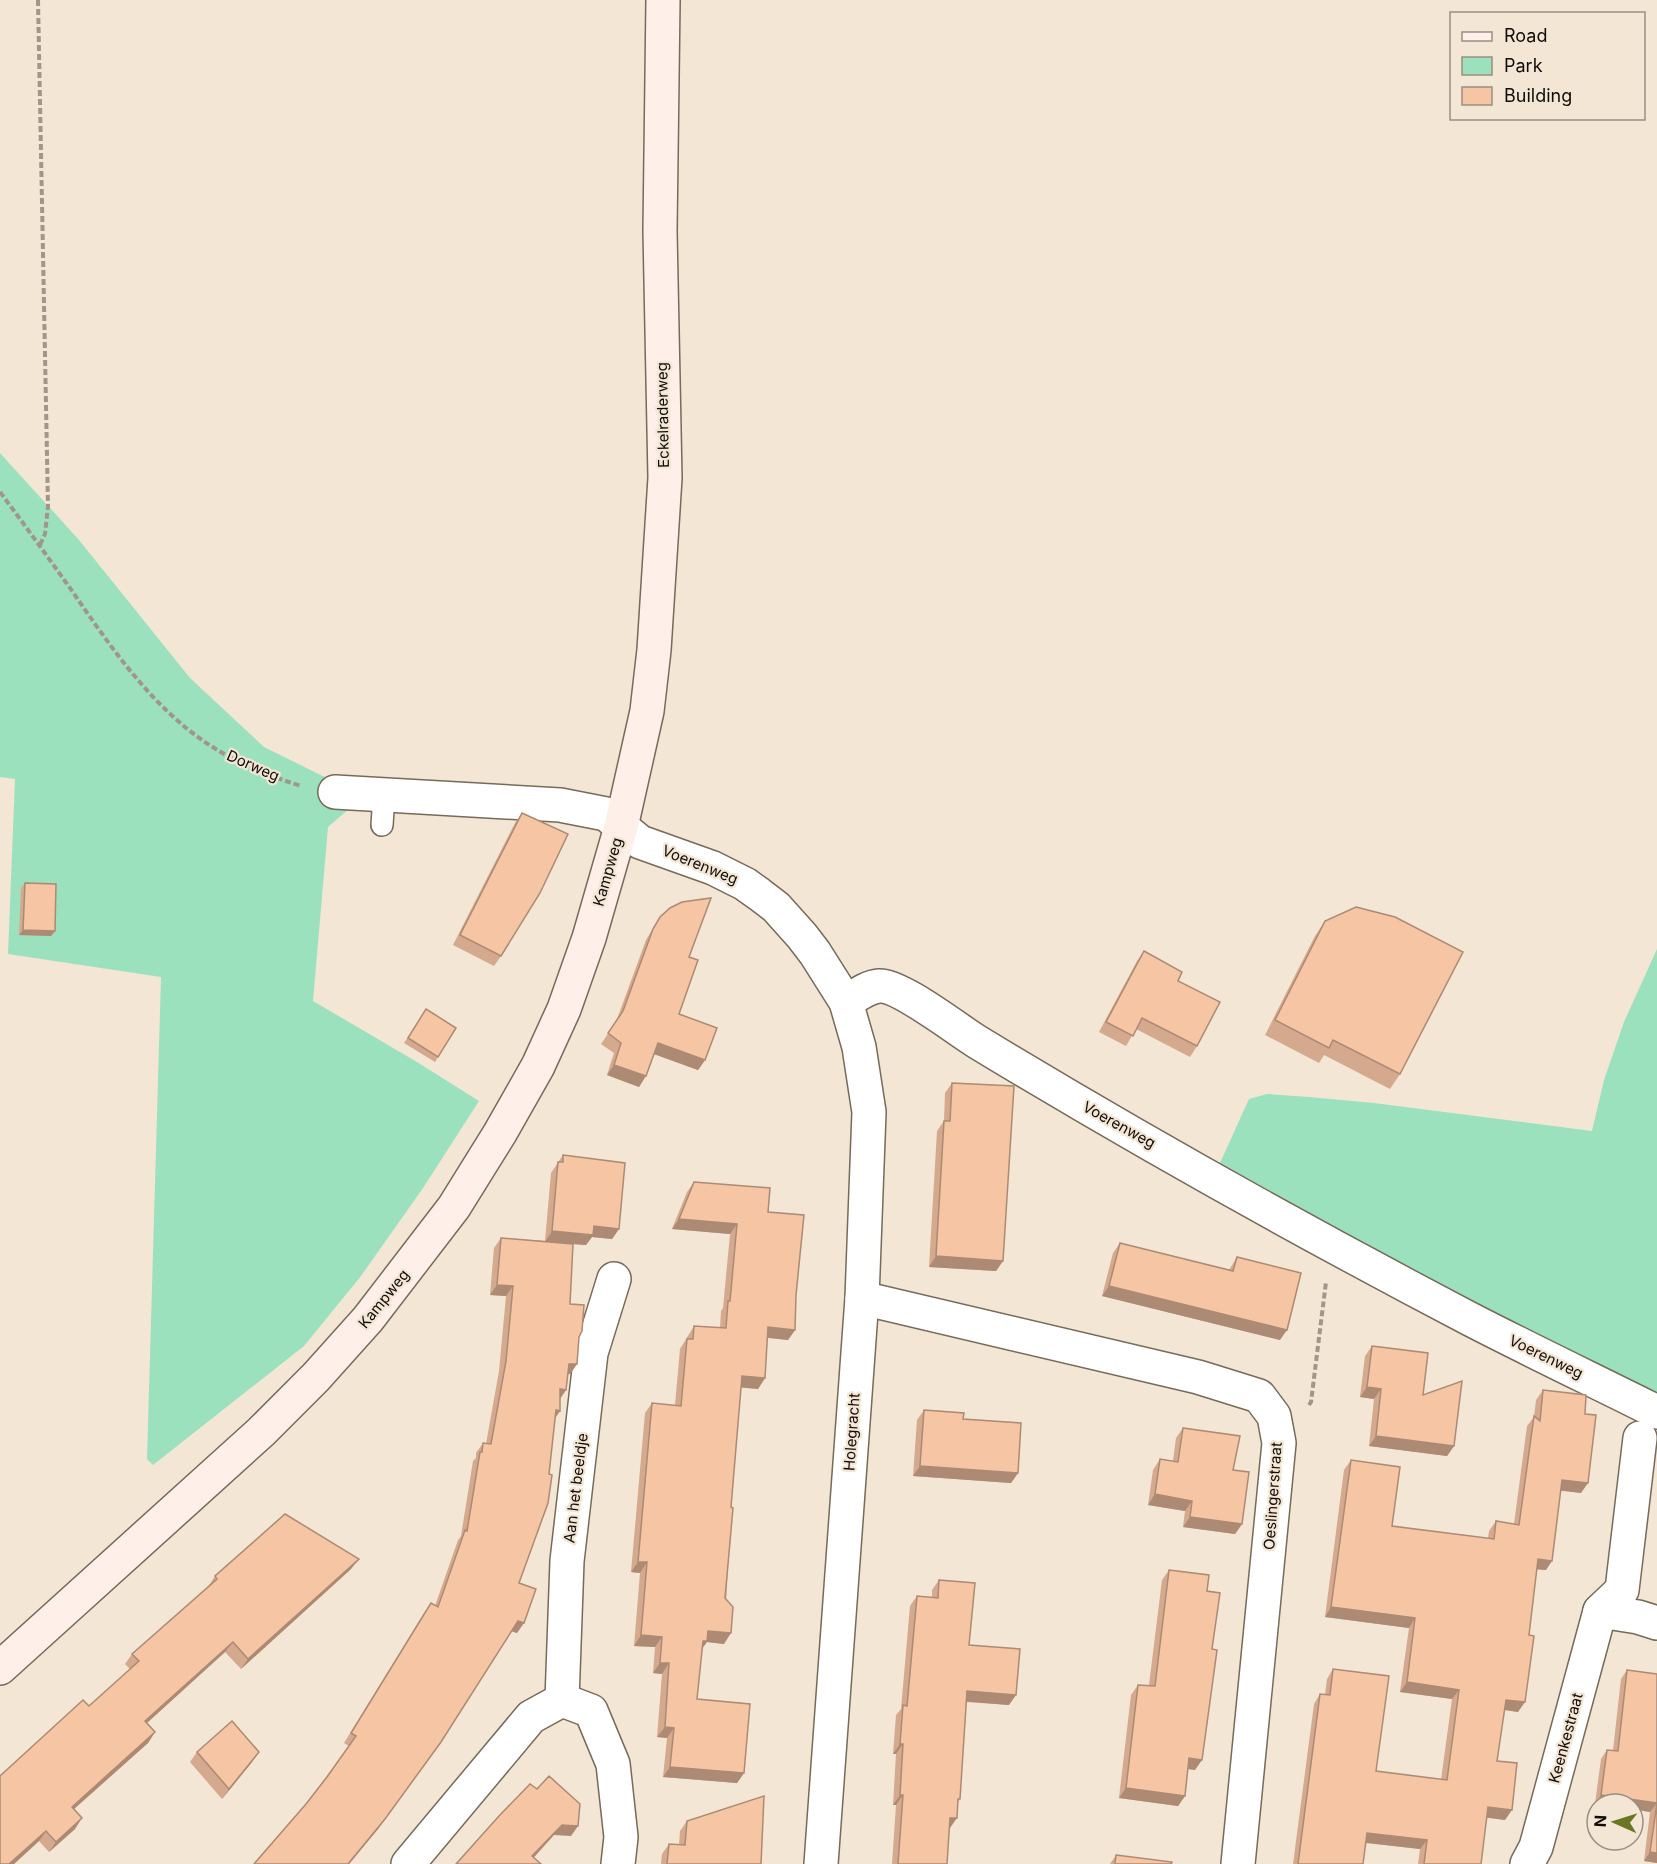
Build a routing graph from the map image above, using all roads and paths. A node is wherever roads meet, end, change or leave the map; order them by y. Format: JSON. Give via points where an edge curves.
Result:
{"nodes":[{"id":1,"x":38,"y":0,"type":"edge"},
{"id":2,"x":663,"y":0,"type":"edge"},
{"id":3,"x":0,"y":492,"type":"edge"},
{"id":4,"x":40,"y":545,"type":"junction"},
{"id":5,"x":335,"y":792,"type":"joint"},
{"id":6,"x":621,"y":827,"type":"junction"},
{"id":7,"x":846,"y":1002,"type":"junction"},
{"id":8,"x":1331,"y":1244,"type":"junction"},
{"id":9,"x":614,"y":1279,"type":"dead end"},
{"id":10,"x":862,"y":1298,"type":"junction"},
{"id":11,"x":1648,"y":1425,"type":"edge"},
{"id":12,"x":1279,"y":1443,"type":"junction"},
{"id":13,"x":1600,"y":1611,"type":"junction"},
{"id":14,"x":1657,"y":1623,"type":"edge"},
{"id":15,"x":0,"y":1668,"type":"edge"},
{"id":16,"x":562,"y":1700,"type":"junction"},
{"id":17,"x":408,"y":1864,"type":"edge"},
{"id":18,"x":618,"y":1864,"type":"edge"},
{"id":19,"x":821,"y":1864,"type":"edge"},
{"id":20,"x":1238,"y":1864,"type":"edge"},
{"id":21,"x":1527,"y":1864,"type":"edge"}],
"edges":[{"from":1,"to":4,"type":"path","via":[[48,506]]},
{"from":2,"to":6,"type":"main road","name":"Eckelraderweg","via":[[660,231],[665,478],[647,711]]},
{"from":3,"to":4,"type":"path","name":"Dorweg"},
{"from":4,"to":5,"type":"path","name":"Dorweg","via":[[124,664],[180,721],[248,766],[301,785]]},
{"from":5,"to":6,"type":"street","via":[[383,810],[560,805],[606,814]]},
{"from":6,"to":7,"type":"street","name":"Voerenweg","via":[[640,842],[713,868],[759,894],[789,920]]},
{"from":6,"to":15,"type":"main road","name":"Kampweg","via":[[590,938],[564,1009],[522,1095],[448,1216],[368,1319],[316,1377]]},
{"from":7,"to":8,"type":"street","name":"Voerenweg","via":[[870,988],[896,990],[1065,1095]]},
{"from":7,"to":10,"type":"street","name":"Holegracht","via":[[859,1047],[869,1112]]},
{"from":8,"to":11,"type":"street","name":"Voerenweg","via":[[1470,1319]]},
{"from":8,"to":12,"type":"path","via":[[1311,1402]]},
{"from":9,"to":16,"type":"street","name":"Aan het beeldje","via":[[591,1353],[567,1561]]},
{"from":10,"to":12,"type":"street","name":"Oeslingerstraat","via":[[1198,1377],[1259,1396],[1274,1416]]},
{"from":10,"to":19,"type":"street","name":"Holegracht"},
{"from":11,"to":13,"type":"street","via":[[1622,1590]]},
{"from":12,"to":20,"type":"street","name":"Oeslingerstraat"},
{"from":13,"to":14,"type":"street"},
{"from":13,"to":21,"type":"street","name":"Keenkestraat","via":[[1536,1847]]},
{"from":16,"to":17,"type":"street","via":[[531,1717]]},
{"from":16,"to":18,"type":"street","via":[[591,1711],[613,1764],[621,1837]]}]}
